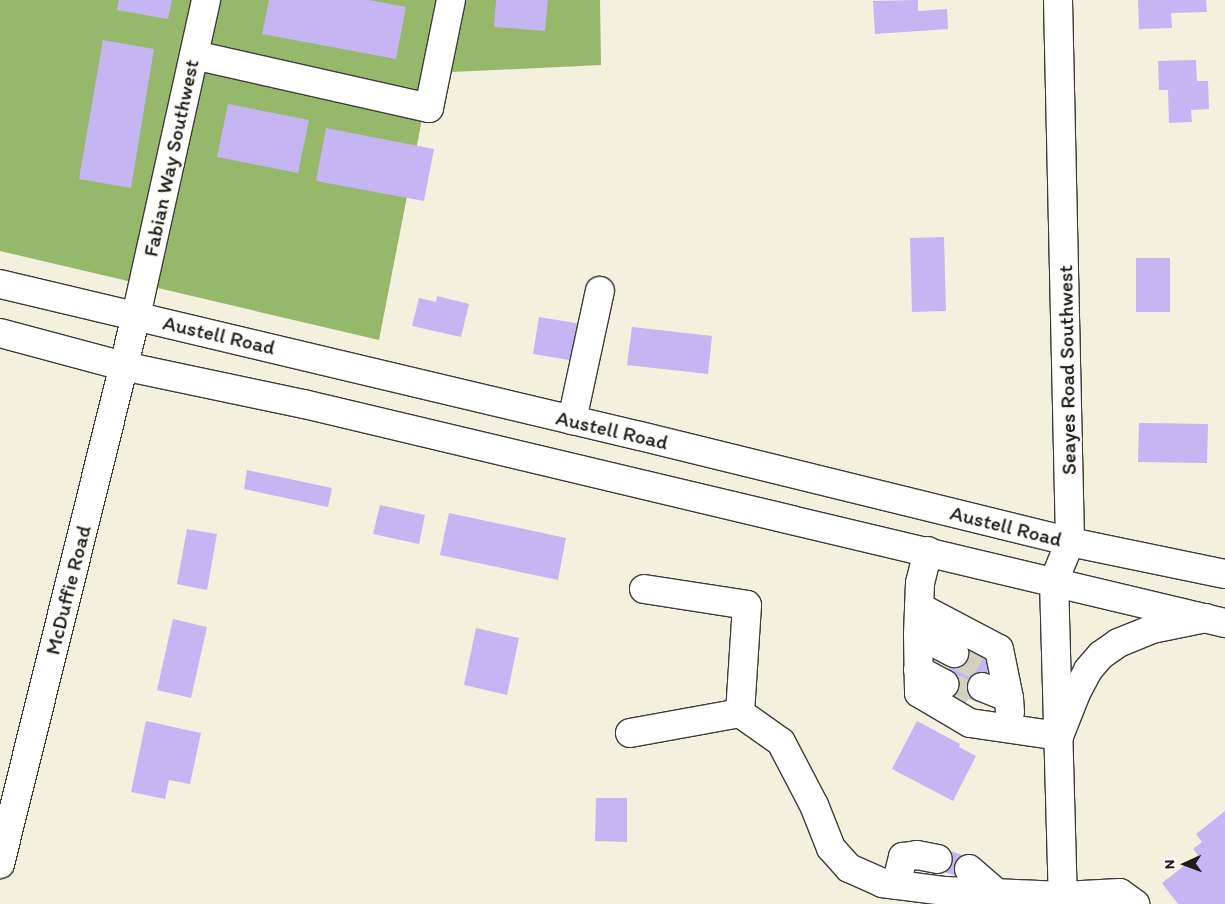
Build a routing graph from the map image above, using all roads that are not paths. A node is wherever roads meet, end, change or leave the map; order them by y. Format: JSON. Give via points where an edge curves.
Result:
{"nodes":[{"id":1,"x":206,"y":0,"type":"edge"},
{"id":2,"x":451,"y":0,"type":"edge"},
{"id":3,"x":1058,"y":0,"type":"edge"},
{"id":4,"x":194,"y":55,"type":"junction"},
{"id":5,"x":0,"y":284,"type":"edge"},
{"id":6,"x":600,"y":291,"type":"dead end"},
{"id":7,"x":136,"y":316,"type":"junction"},
{"id":8,"x":0,"y":333,"type":"edge"},
{"id":9,"x":123,"y":366,"type":"junction"},
{"id":10,"x":572,"y":420,"type":"junction"},
{"id":11,"x":1070,"y":542,"type":"junction"},
{"id":12,"x":928,"y":551,"type":"junction"},
{"id":13,"x":1225,"y":574,"type":"edge"},
{"id":14,"x":1054,"y":581,"type":"junction"},
{"id":15,"x":644,"y":589,"type":"dead end"},
{"id":16,"x":919,"y":607,"type":"junction"},
{"id":17,"x":1216,"y":621,"type":"edge"},
{"id":18,"x":918,"y":653,"type":"junction"},
{"id":19,"x":983,"y":686,"type":"tunnel mouth"},
{"id":20,"x":1009,"y":698,"type":"junction"},
{"id":21,"x":740,"y":713,"type":"junction"},
{"id":22,"x":1011,"y":729,"type":"junction"},
{"id":23,"x":630,"y":733,"type":"dead end"},
{"id":24,"x":1059,"y":736,"type":"junction"},
{"id":25,"x":938,"y":859,"type":"dead end"},
{"id":26,"x":0,"y":864,"type":"edge"},
{"id":27,"x":969,"y":869,"type":"dead end"},
{"id":28,"x":896,"y":885,"type":"junction"},
{"id":29,"x":997,"y":893,"type":"junction"},
{"id":30,"x":1063,"y":900,"type":"edge"},
{"id":31,"x":1135,"y":904,"type":"edge"}],
"edges":[{"from":1,"to":4,"type":"main road","name":"Fabian Way Southwest"},
{"from":2,"to":4,"type":"main road","via":[[429,108]]},
{"from":3,"to":11,"type":"main road","name":"Seayes Road Southwest"},
{"from":4,"to":7,"type":"main road","name":"Fabian Way Southwest"},
{"from":5,"to":7,"type":"main road","name":"Austell Road"},
{"from":6,"to":10,"type":"main road"},
{"from":7,"to":9,"type":"main road","name":"McDuffie Road"},
{"from":7,"to":10,"type":"main road","name":"Austell Road"},
{"from":8,"to":9,"type":"main road","name":"Austell Road"},
{"from":9,"to":12,"type":"main road","name":"Austell Road","via":[[304,404]]},
{"from":9,"to":26,"type":"main road","name":"McDuffie Road"},
{"from":10,"to":11,"type":"main road","name":"Austell Road"},
{"from":11,"to":13,"type":"main road","name":"Austell Road"},
{"from":11,"to":14,"type":"main road","name":"Seayes Road Southwest"},
{"from":12,"to":14,"type":"main road","name":"Austell Road"},
{"from":12,"to":16,"type":"main road","via":[[920,583]]},
{"from":14,"to":17,"type":"main road","name":"Austell Road"},
{"from":14,"to":24,"type":"main road","name":"Seayes Road Southwest"},
{"from":15,"to":21,"type":"main road","via":[[747,605]]},
{"from":16,"to":18,"type":"main road"},
{"from":16,"to":20,"type":"main road","via":[[998,649]]},
{"from":17,"to":24,"type":"main road","name":"Seayes Road Southwest","via":[[1152,629],[1118,643],[1101,655],[1088,670]]},
{"from":18,"to":18,"type":"main road","via":[[949,669]]},
{"from":18,"to":22,"type":"main road","via":[[919,692],[970,723]]},
{"from":19,"to":20,"type":"main road"},
{"from":20,"to":22,"type":"main road"},
{"from":21,"to":23,"type":"main road"},
{"from":21,"to":28,"type":"main road","via":[[781,742],[814,805],[830,848],[849,868],[882,883]]},
{"from":22,"to":24,"type":"main road"},
{"from":24,"to":30,"type":"main road","name":"Seayes Road Southwest"},
{"from":25,"to":28,"type":"main road","via":[[917,854],[903,857]]},
{"from":27,"to":29,"type":"main road"},
{"from":28,"to":29,"type":"main road"},
{"from":29,"to":30,"type":"main road"},
{"from":30,"to":31,"type":"main road","via":[[1120,893]]}]}
